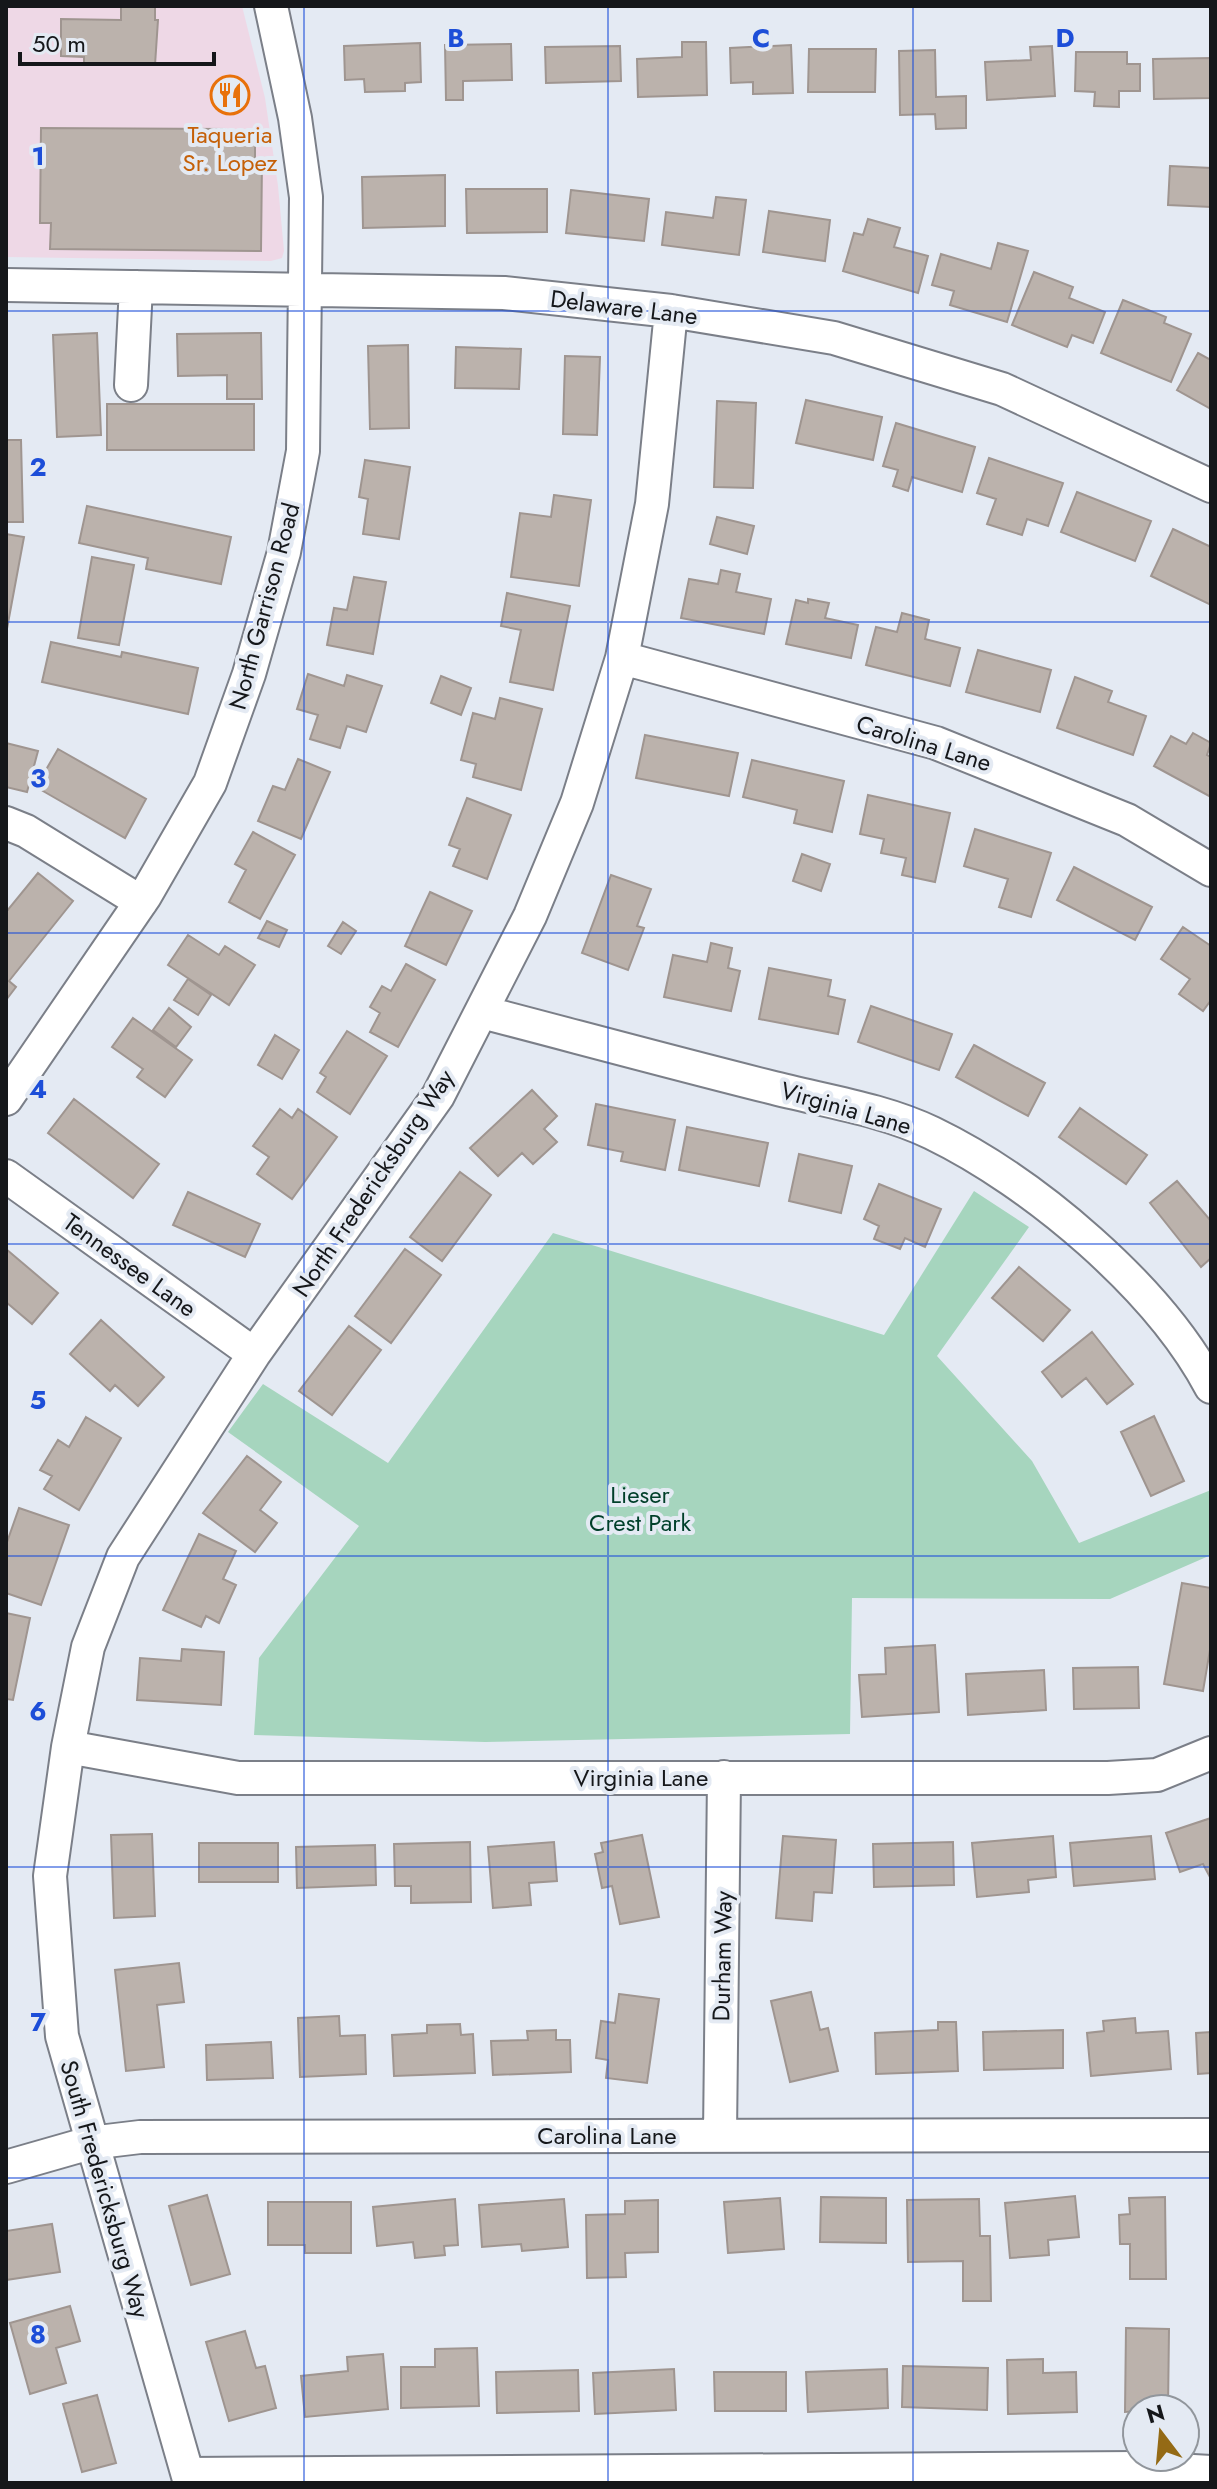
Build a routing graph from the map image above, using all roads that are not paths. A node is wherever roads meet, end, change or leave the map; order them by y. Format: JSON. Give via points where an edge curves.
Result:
{"nodes":[{"id":1,"x":271,"y":6,"type":"edge"},
{"id":2,"x":6,"y":285,"type":"edge"},
{"id":3,"x":136,"y":287,"type":"junction"},
{"id":4,"x":308,"y":290,"type":"junction"},
{"id":5,"x":671,"y":311,"type":"junction"},
{"id":6,"x":131,"y":385,"type":"dead end"},
{"id":7,"x":1211,"y":486,"type":"edge"},
{"id":8,"x":622,"y":658,"type":"junction"},
{"id":9,"x":6,"y":823,"type":"edge"},
{"id":10,"x":1211,"y":870,"type":"edge"},
{"id":11,"x":141,"y":902,"type":"junction"},
{"id":12,"x":482,"y":1012,"type":"junction"},
{"id":13,"x":6,"y":1099,"type":"edge"},
{"id":14,"x":6,"y":1176,"type":"edge"},
{"id":15,"x":254,"y":1354,"type":"junction"},
{"id":16,"x":1211,"y":1387,"type":"edge"},
{"id":17,"x":68,"y":1747,"type":"junction"},
{"id":18,"x":1211,"y":1753,"type":"edge"},
{"id":19,"x":724,"y":1777,"type":"junction"},
{"id":20,"x":720,"y":2135,"type":"junction"},
{"id":21,"x":1211,"y":2135,"type":"edge"},
{"id":22,"x":90,"y":2143,"type":"junction"},
{"id":23,"x":6,"y":2167,"type":"edge"},
{"id":24,"x":1211,"y":2472,"type":"edge"},
{"id":25,"x":189,"y":2479,"type":"edge"}],
"edges":[{"from":1,"to":4,"type":"street","name":"North Garrison Road","via":[[306,197]]},
{"from":2,"to":3,"type":"street","name":"Delaware Lane"},
{"from":3,"to":4,"type":"street","name":"Delaware Lane"},
{"from":3,"to":6,"type":"street"},
{"from":4,"to":5,"type":"street","name":"Delaware Lane","via":[[504,293]]},
{"from":4,"to":11,"type":"street","name":"North Garrison Road","via":[[303,451],[284,552],[210,783]]},
{"from":5,"to":7,"type":"street","name":"Delaware Lane","via":[[834,338],[1002,389]]},
{"from":5,"to":8,"type":"street","name":"North Fredericksburg Way","via":[[652,504]]},
{"from":8,"to":10,"type":"street","name":"Carolina Lane","via":[[936,743],[1127,820]]},
{"from":8,"to":12,"type":"street","name":"North Fredericksburg Way","via":[[577,803]]},
{"from":9,"to":11,"type":"street"},
{"from":11,"to":13,"type":"street","name":"North Garrison Road"},
{"from":12,"to":15,"type":"street","name":"North Fredericksburg Way","via":[[438,1096]]},
{"from":12,"to":16,"type":"street","name":"Virginia Lane","via":[[860,1108],[931,1133],[996,1170],[1116,1264]]},
{"from":14,"to":15,"type":"street","name":"Tennessee Lane"},
{"from":15,"to":17,"type":"street","name":"North Fredericksburg Way","via":[[123,1557],[88,1647]]},
{"from":17,"to":19,"type":"street","name":"Virginia Lane","via":[[238,1778]]},
{"from":17,"to":22,"type":"street","name":"South Fredericksburg Way","via":[[50,1876],[62,2036]]},
{"from":18,"to":19,"type":"street","name":"Virginia Lane","via":[[1157,1775],[1108,1778]]},
{"from":19,"to":20,"type":"street","name":"Durham Way"},
{"from":20,"to":21,"type":"street","name":"Carolina Lane"},
{"from":20,"to":22,"type":"street","name":"Carolina Lane","via":[[140,2137]]},
{"from":22,"to":23,"type":"street","name":"Carolina Lane"},
{"from":22,"to":25,"type":"street","name":"South Fredericksburg Way"},
{"from":24,"to":25,"type":"street","via":[[1139,2468]]}]}
